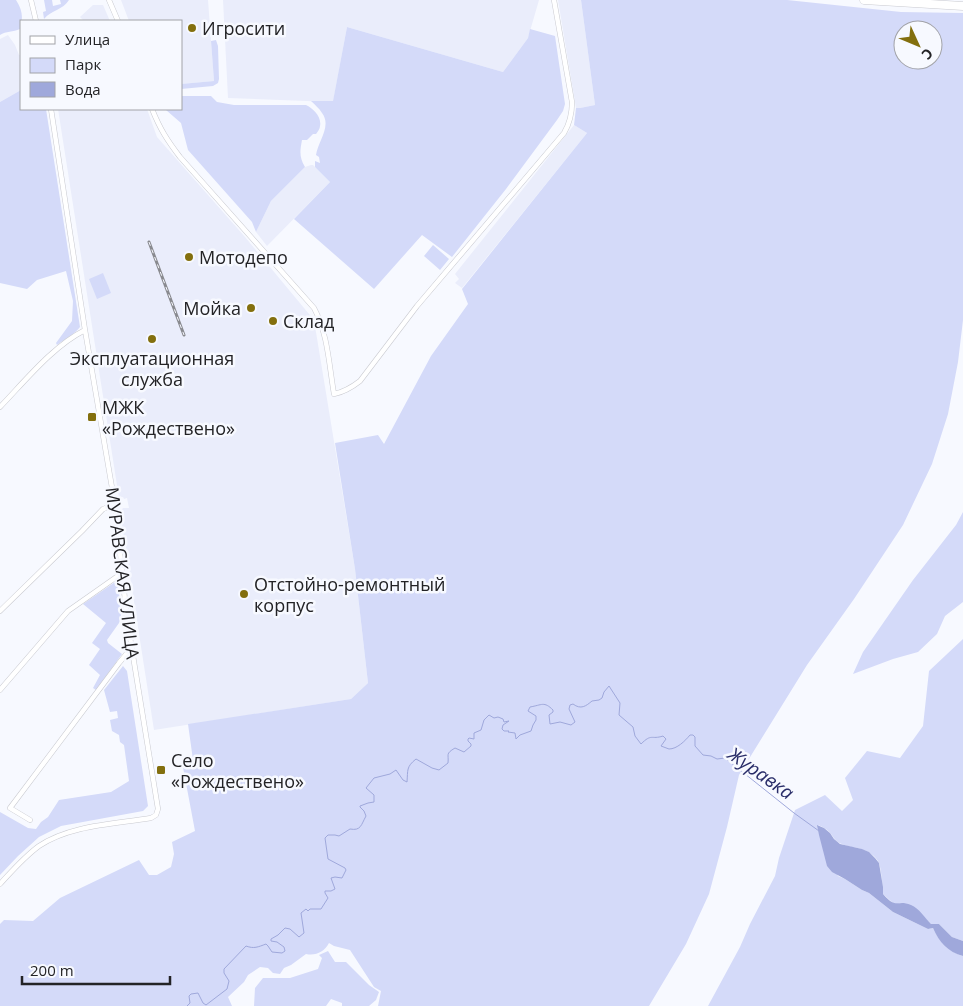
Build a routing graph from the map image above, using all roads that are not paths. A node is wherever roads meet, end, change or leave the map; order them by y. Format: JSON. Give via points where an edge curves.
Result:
{"nodes":[{"id":1,"x":31,"y":0,"type":"edge"},
{"id":2,"x":109,"y":0,"type":"edge"},
{"id":3,"x":554,"y":0,"type":"edge"},
{"id":4,"x":864,"y":0,"type":"edge"},
{"id":5,"x":944,"y":0,"type":"edge"},
{"id":6,"x":963,"y":1,"type":"edge"},
{"id":7,"x":963,"y":6,"type":"edge"},
{"id":8,"x":36,"y":20,"type":"edge"},
{"id":9,"x":118,"y":20,"type":"edge"},
{"id":10,"x":51,"y":110,"type":"edge"},
{"id":11,"x":152,"y":110,"type":"edge"},
{"id":12,"x":85,"y":330,"type":"junction"},
{"id":13,"x":0,"y":407,"type":"edge"},
{"id":14,"x":115,"y":505,"type":"junction"},
{"id":15,"x":122,"y":574,"type":"junction"},
{"id":16,"x":0,"y":611,"type":"edge"},
{"id":17,"x":131,"y":643,"type":"junction"},
{"id":18,"x":0,"y":690,"type":"edge"},
{"id":19,"x":30,"y":820,"type":"dead end"},
{"id":20,"x":0,"y":884,"type":"edge"}],
"edges":[{"from":1,"to":8,"type":"street"},
{"from":2,"to":9,"type":"street"},
{"from":3,"to":11,"type":"street","via":[[572,102],[569,124],[417,306],[360,382],[344,392],[334,394],[324,336],[314,308],[167,141]]},
{"from":4,"to":7,"type":"main road"},
{"from":5,"to":6,"type":"main road"},
{"from":10,"to":12,"type":"street","name":"МУРАВСКАЯ УЛИЦА"},
{"from":12,"to":13,"type":"street","via":[[48,357]]},
{"from":12,"to":14,"type":"street","name":"МУРАВСКАЯ УЛИЦА"},
{"from":14,"to":15,"type":"street","name":"МУРАВСКАЯ УЛИЦА"},
{"from":14,"to":16,"type":"street","via":[[103,509]]},
{"from":15,"to":17,"type":"street","name":"МУРАВСКАЯ УЛИЦА"},
{"from":15,"to":18,"type":"street","via":[[68,611]]},
{"from":17,"to":19,"type":"street","via":[[10,808]]},
{"from":17,"to":20,"type":"street","name":"МУРАВСКАЯ УЛИЦА","via":[[158,809],[156,815],[74,831],[52,839],[25,858]]}]}
